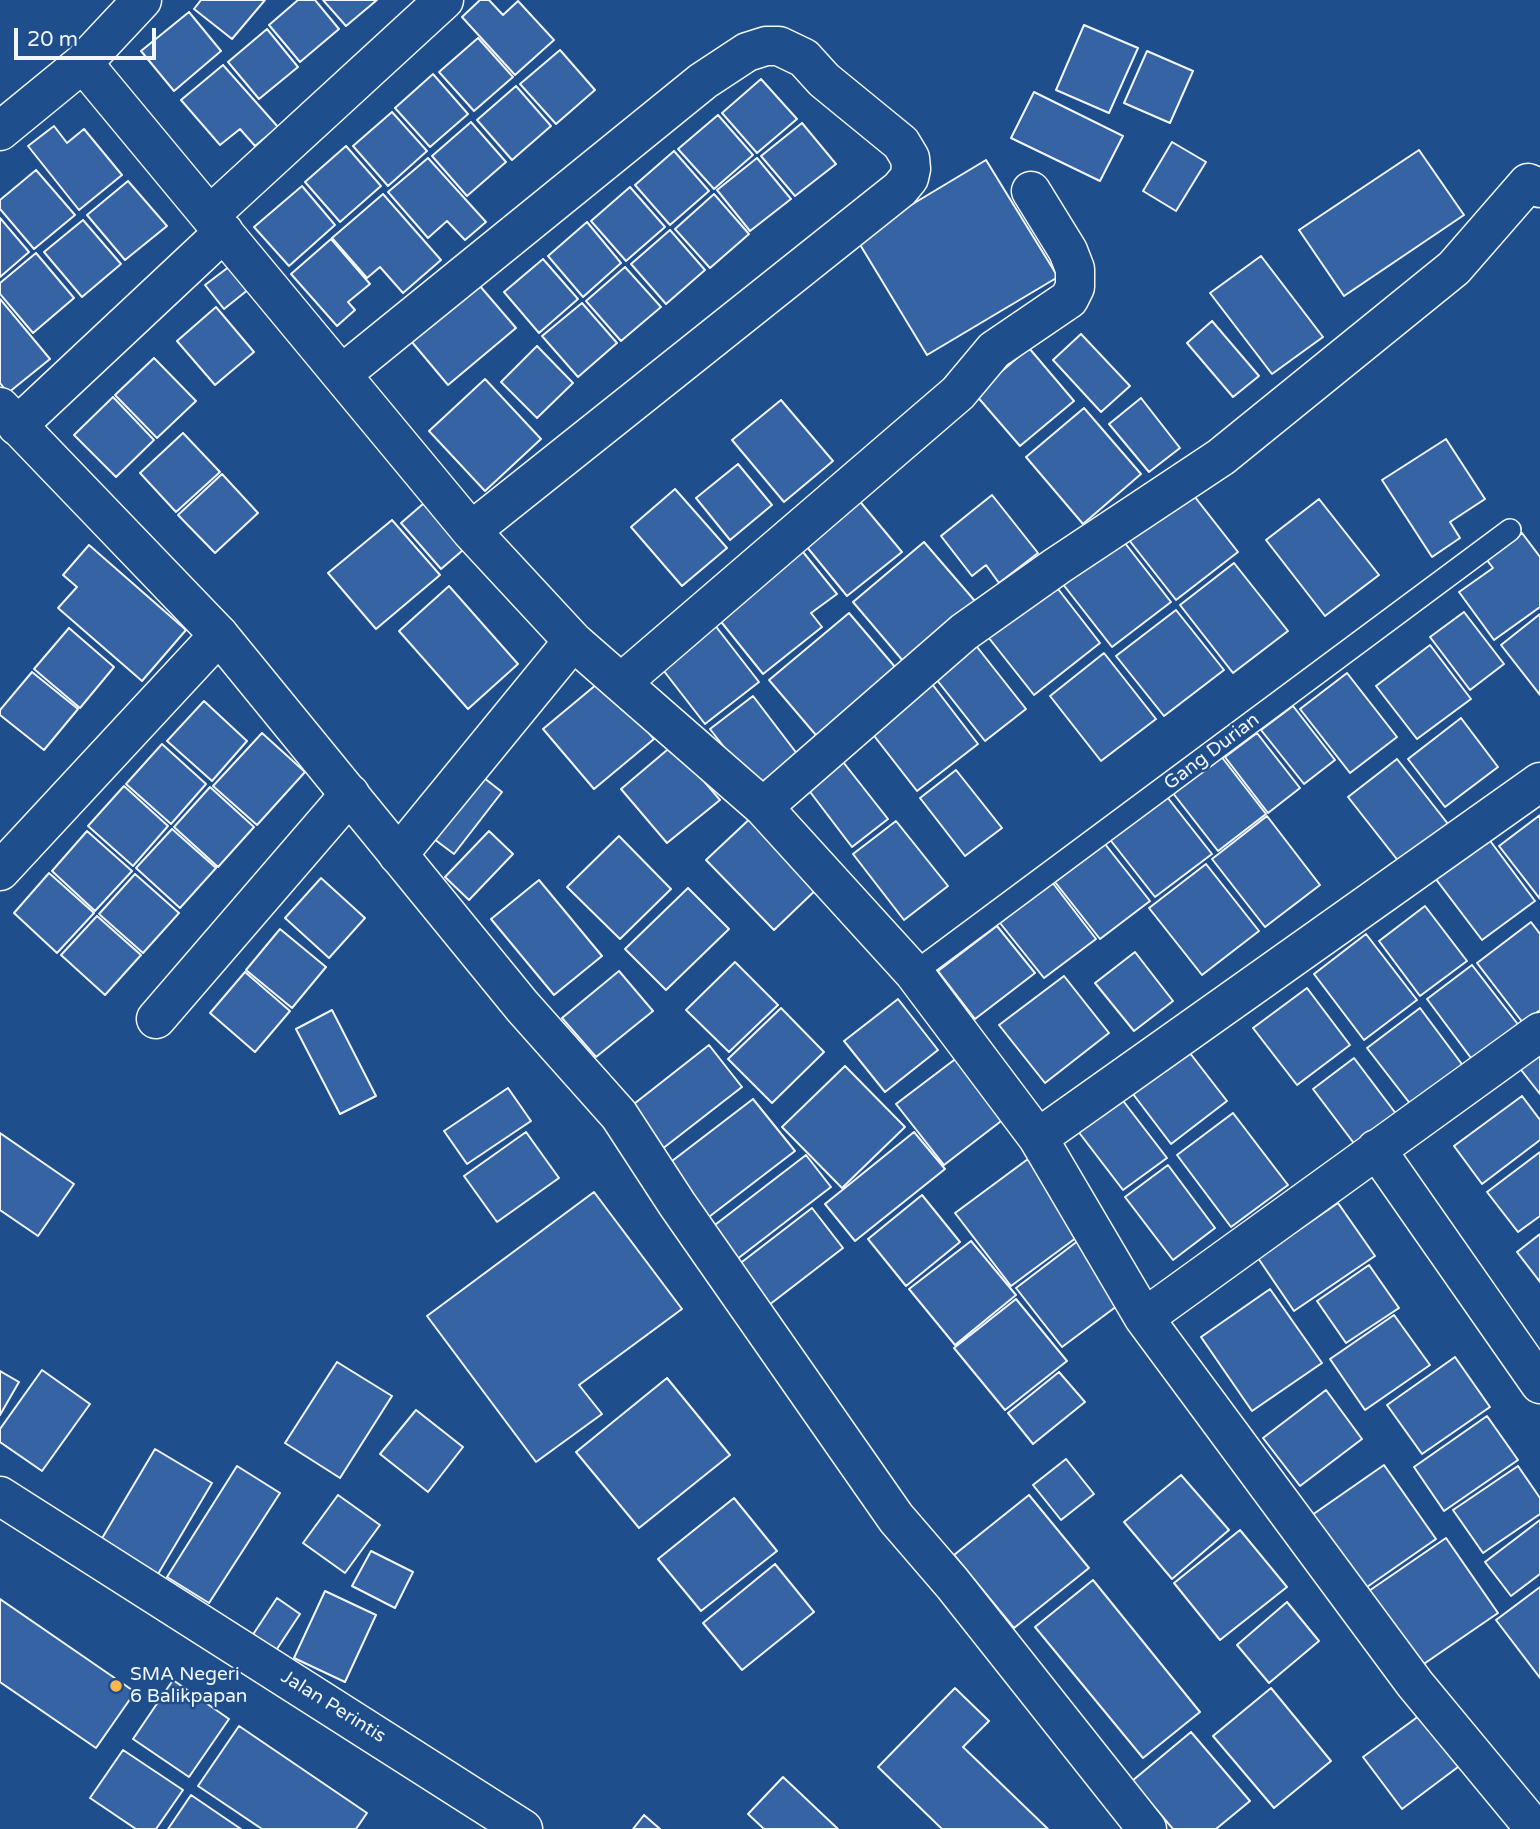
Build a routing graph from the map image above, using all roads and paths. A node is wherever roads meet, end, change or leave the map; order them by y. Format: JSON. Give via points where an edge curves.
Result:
{"nodes":[{"id":1,"x":142,"y":0,"type":"edge"},
{"id":2,"x":444,"y":0,"type":"edge"},
{"id":3,"x":83,"y":63,"type":"junction"},
{"id":4,"x":0,"y":131,"type":"edge"},
{"id":5,"x":1540,"y":188,"type":"edge"},
{"id":6,"x":1031,"y":191,"type":"dead end"},
{"id":7,"x":217,"y":223,"type":"junction"},
{"id":8,"x":342,"y":374,"type":"junction"},
{"id":9,"x":9,"y":417,"type":"edge"},
{"id":10,"x":1510,"y":530,"type":"dead end"},
{"id":11,"x":471,"y":531,"type":"junction"},
{"id":12,"x":219,"y":635,"type":"junction"},
{"id":13,"x":573,"y":641,"type":"junction"},
{"id":14,"x":622,"y":682,"type":"junction"},
{"id":15,"x":1540,"y":782,"type":"edge"},
{"id":16,"x":350,"y":794,"type":"junction"},
{"id":17,"x":762,"y":807,"type":"junction"},
{"id":18,"x":398,"y":855,"type":"junction"},
{"id":19,"x":0,"y":871,"type":"edge"},
{"id":20,"x":914,"y":973,"type":"junction"},
{"id":21,"x":156,"y":1019,"type":"dead end"},
{"id":22,"x":1540,"y":1032,"type":"edge"},
{"id":23,"x":1038,"y":1138,"type":"junction"},
{"id":24,"x":1376,"y":1149,"type":"junction"},
{"id":25,"x":1144,"y":1318,"type":"junction"},
{"id":26,"x":1540,"y":1384,"type":"edge"},
{"id":27,"x":0,"y":1496,"type":"edge"},
{"id":28,"x":523,"y":1829,"type":"edge"},
{"id":29,"x":1147,"y":1829,"type":"edge"},
{"id":30,"x":1535,"y":1829,"type":"edge"}],
"edges":[{"from":1,"to":3,"type":"street"},
{"from":2,"to":7,"type":"street"},
{"from":3,"to":4,"type":"street"},
{"from":3,"to":7,"type":"street"},
{"from":5,"to":17,"type":"street","via":[[1528,183],[1454,268],[1221,457],[964,632]]},
{"from":6,"to":14,"type":"street","via":[[1072,260],[1075,287],[1069,299],[994,350],[958,393]]},
{"from":7,"to":8,"type":"street"},
{"from":7,"to":9,"type":"street"},
{"from":8,"to":11,"type":"street"},
{"from":8,"to":11,"type":"street","via":[[703,81],[747,52],[779,46],[804,58],[901,143],[911,169],[900,189]]},
{"from":9,"to":12,"type":"street"},
{"from":10,"to":20,"type":"lane","name":"Gang Durian"},
{"from":11,"to":13,"type":"street"},
{"from":12,"to":16,"type":"street"},
{"from":12,"to":19,"type":"street"},
{"from":13,"to":14,"type":"street"},
{"from":13,"to":18,"type":"street"},
{"from":14,"to":17,"type":"street"},
{"from":15,"to":23,"type":"street"},
{"from":16,"to":18,"type":"street"},
{"from":16,"to":21,"type":"street"},
{"from":17,"to":20,"type":"street"},
{"from":18,"to":29,"type":"street","via":[[619,1115],[896,1518]]},
{"from":20,"to":23,"type":"street"},
{"from":22,"to":24,"type":"street"},
{"from":23,"to":25,"type":"street"},
{"from":24,"to":25,"type":"street"},
{"from":24,"to":26,"type":"street"},
{"from":25,"to":30,"type":"street","via":[[1415,1684]]},
{"from":27,"to":28,"type":"street","name":"Jalan Perintis"}]}
